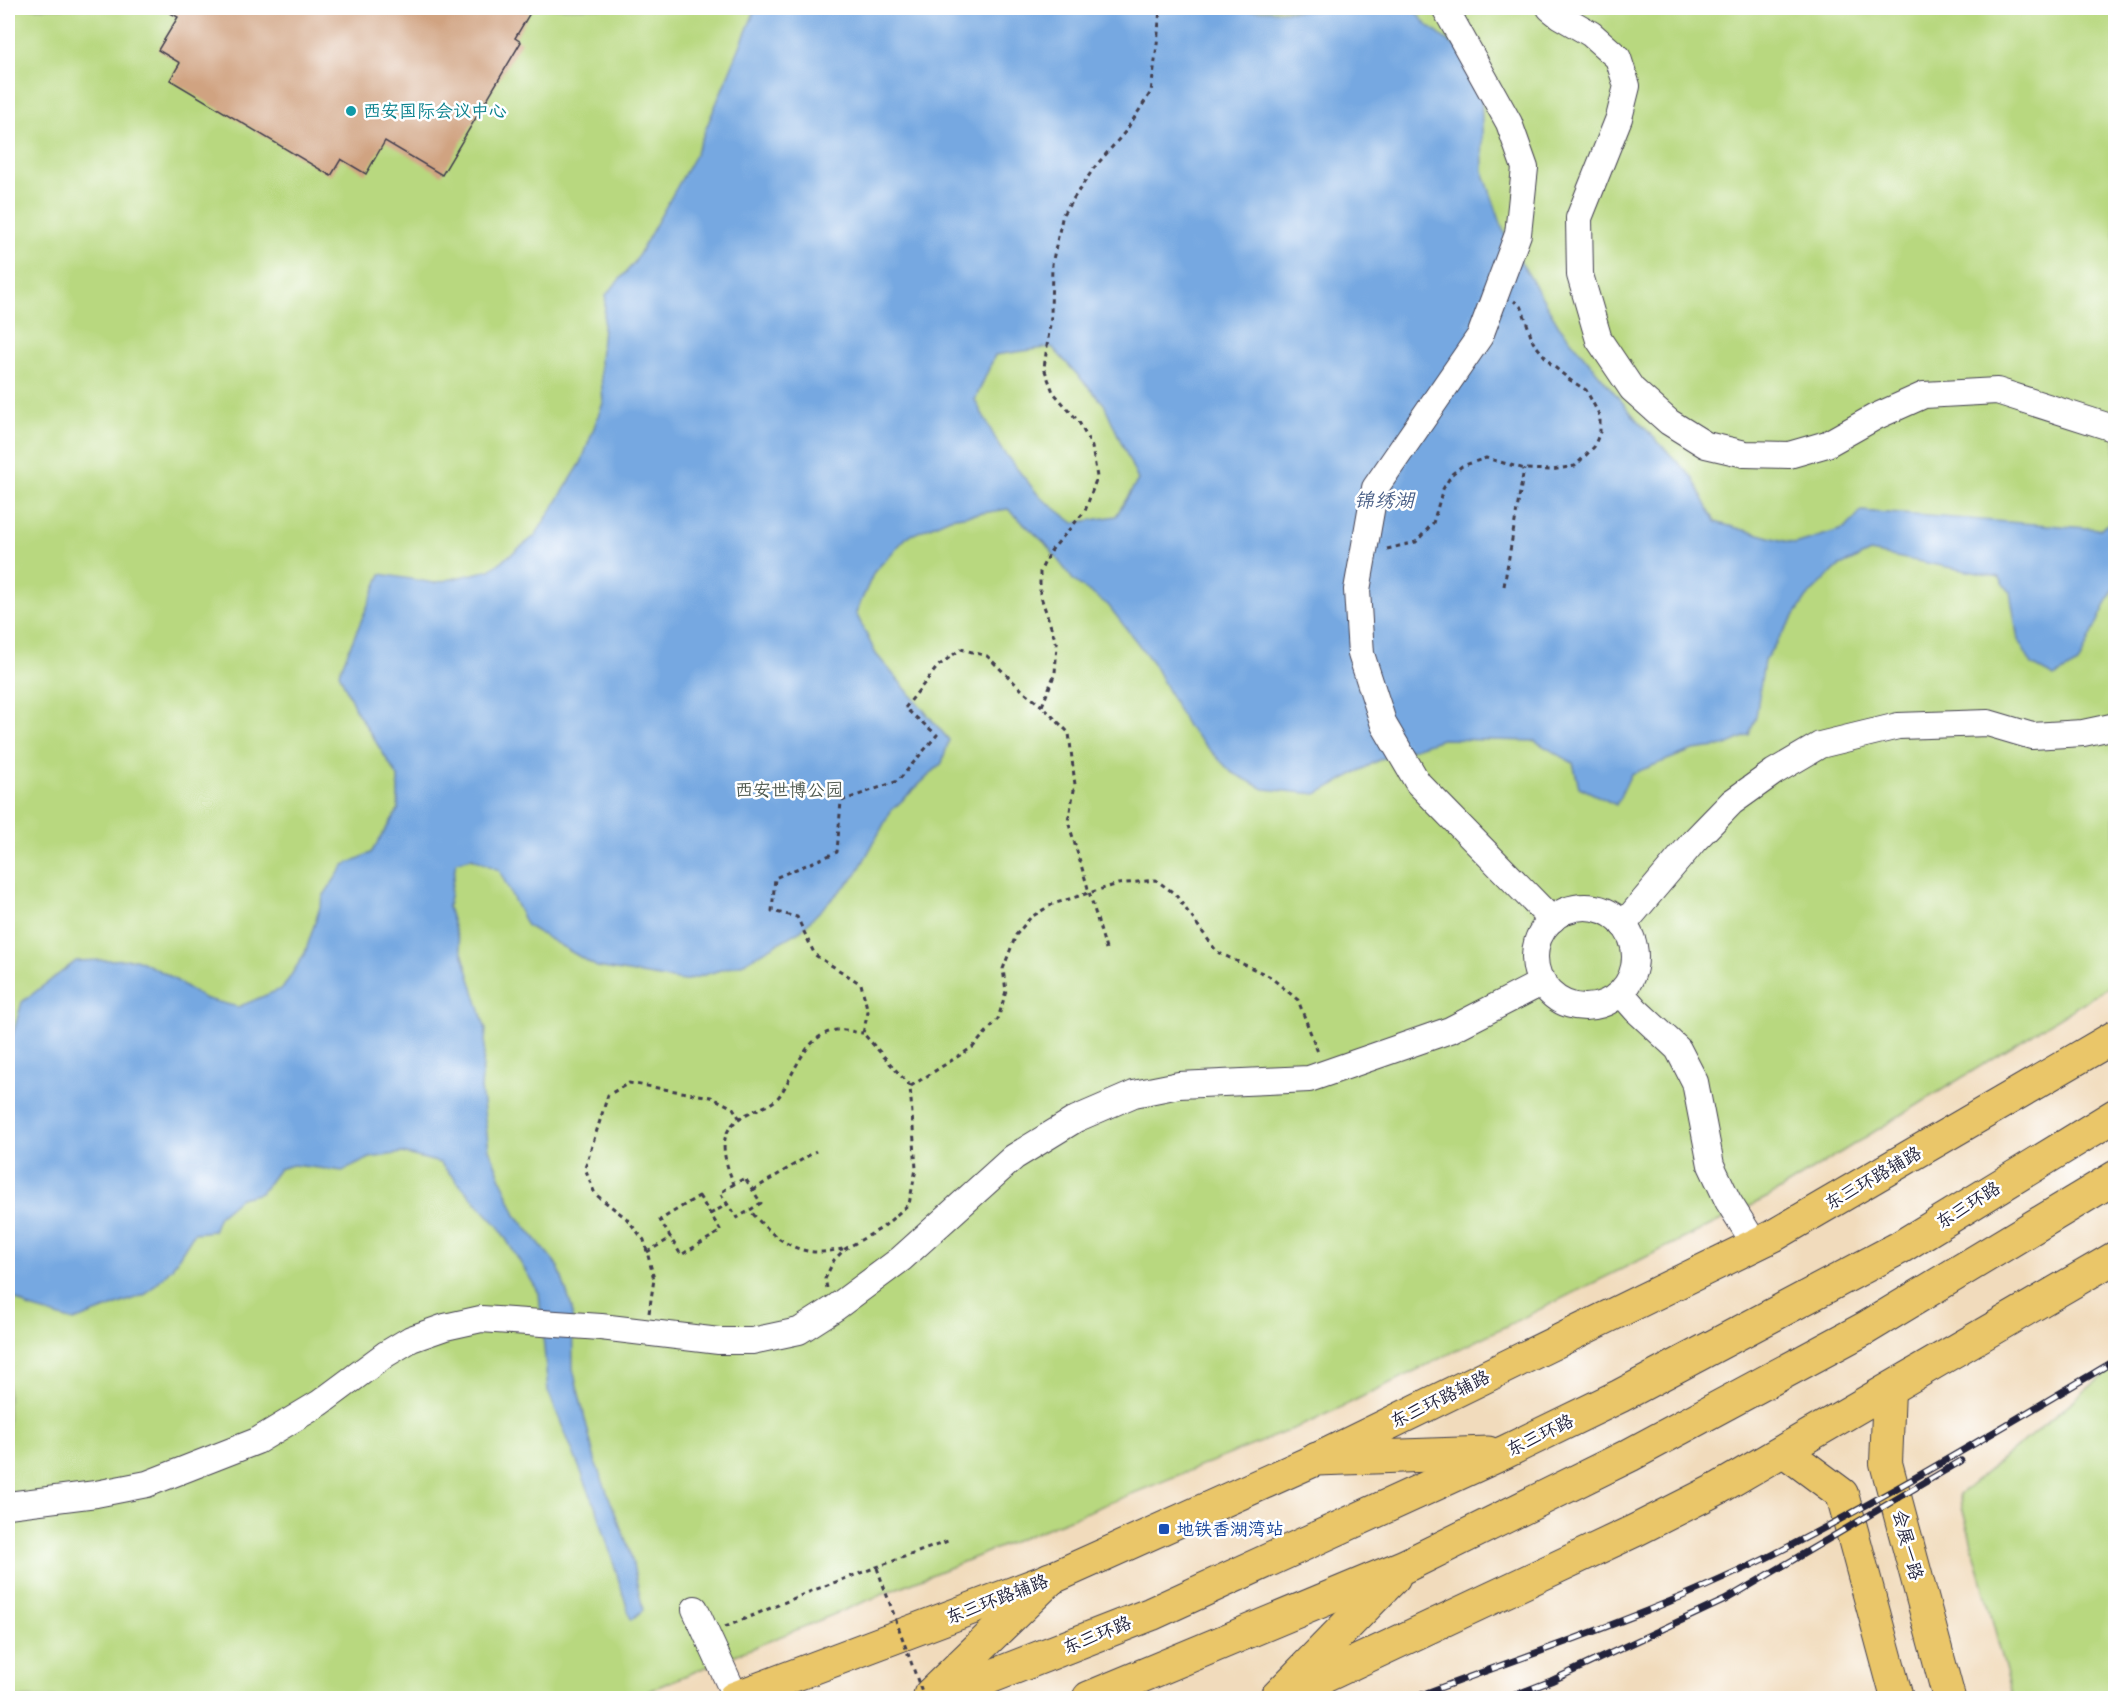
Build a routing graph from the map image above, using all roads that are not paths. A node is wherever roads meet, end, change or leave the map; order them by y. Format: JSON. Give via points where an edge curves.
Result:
{"nodes":[{"id":1,"x":1445,"y":8,"type":"edge"},
{"id":2,"x":1550,"y":8,"type":"edge"},
{"id":3,"x":2115,"y":429,"type":"edge"},
{"id":4,"x":2115,"y":726,"type":"edge"},
{"id":5,"x":1552,"y":920,"type":"junction"},
{"id":6,"x":1623,"y":925,"type":"junction"},
{"id":7,"x":1543,"y":982,"type":"junction"},
{"id":8,"x":1621,"y":993,"type":"junction"},
{"id":9,"x":2115,"y":1036,"type":"edge"},
{"id":10,"x":2115,"y":1115,"type":"edge"},
{"id":11,"x":2115,"y":1177,"type":"edge"},
{"id":12,"x":1755,"y":1244,"type":"junction"},
{"id":13,"x":2115,"y":1257,"type":"edge"},
{"id":14,"x":1889,"y":1390,"type":"junction"},
{"id":15,"x":1784,"y":1451,"type":"junction"},
{"id":16,"x":1505,"y":1452,"type":"junction"},
{"id":17,"x":1317,"y":1459,"type":"junction"},
{"id":18,"x":8,"y":1505,"type":"edge"},
{"id":19,"x":1405,"y":1566,"type":"junction"},
{"id":20,"x":1050,"y":1579,"type":"junction"},
{"id":21,"x":695,"y":1609,"type":"dead end"},
{"id":22,"x":735,"y":1698,"type":"edge"},
{"id":23,"x":925,"y":1698,"type":"edge"},
{"id":24,"x":936,"y":1698,"type":"edge"},
{"id":25,"x":1089,"y":1698,"type":"edge"},
{"id":26,"x":1278,"y":1698,"type":"edge"},
{"id":27,"x":1897,"y":1698,"type":"edge"},
{"id":28,"x":1949,"y":1698,"type":"edge"}],
"edges":[{"from":1,"to":5,"type":"lane","via":[[1509,123],[1525,168],[1518,234],[1480,336],[1375,488],[1357,590],[1361,654],[1384,725],[1418,783]]},
{"from":2,"to":3,"type":"lane","via":[[1591,34],[1618,58],[1627,86],[1619,118],[1579,219],[1580,275],[1599,340],[1632,389],[1669,422],[1706,445],[1745,454],[1789,455],[1827,444],[1924,395],[1997,391]]},
{"from":4,"to":6,"type":"lane","via":[[2082,733],[2031,736],[1988,723],[1898,726],[1820,745],[1732,802]]},
{"from":5,"to":6,"type":"lane","via":[[1570,909],[1587,907],[1603,910]]},
{"from":5,"to":7,"type":"lane","via":[[1537,943],[1535,960]]},
{"from":6,"to":8,"type":"lane","via":[[1635,947],[1635,963]]},
{"from":7,"to":8,"type":"lane","via":[[1560,1001],[1575,1007],[1592,1007]]},
{"from":7,"to":18,"type":"lane","via":[[1450,1030],[1309,1079],[1179,1085],[1134,1094],[1076,1119],[1014,1157],[901,1259],[799,1331],[752,1341],[719,1341],[601,1327],[480,1319],[411,1339],[320,1403],[257,1441],[147,1484]]},
{"from":8,"to":12,"type":"lane","via":[[1678,1049],[1695,1082],[1711,1165]]},
{"from":9,"to":12,"type":"main road","name":"东三环路辅路"},
{"from":10,"to":16,"type":"highway","name":"东三环路","via":[[1899,1248],[1620,1396]]},
{"from":11,"to":19,"type":"highway","via":[[1866,1328],[1630,1455]]},
{"from":12,"to":17,"type":"main road","name":"东三环路辅路"},
{"from":13,"to":14,"type":"main road"},
{"from":14,"to":15,"type":"main road"},
{"from":14,"to":28,"type":"main road","name":"会展一路","via":[[1886,1463]]},
{"from":15,"to":26,"type":"main road","via":[[1636,1530]]},
{"from":15,"to":27,"type":"main road","via":[[1842,1494]]},
{"from":16,"to":17,"type":"highway"},
{"from":16,"to":24,"type":"highway","name":"东三环路","via":[[1151,1614]]},
{"from":17,"to":20,"type":"main road","name":"东三环路辅路"},
{"from":19,"to":25,"type":"highway"},
{"from":19,"to":26,"type":"highway"},
{"from":20,"to":22,"type":"main road","name":"东三环路辅路"},
{"from":20,"to":23,"type":"highway"},
{"from":21,"to":22,"type":"lane"}]}
